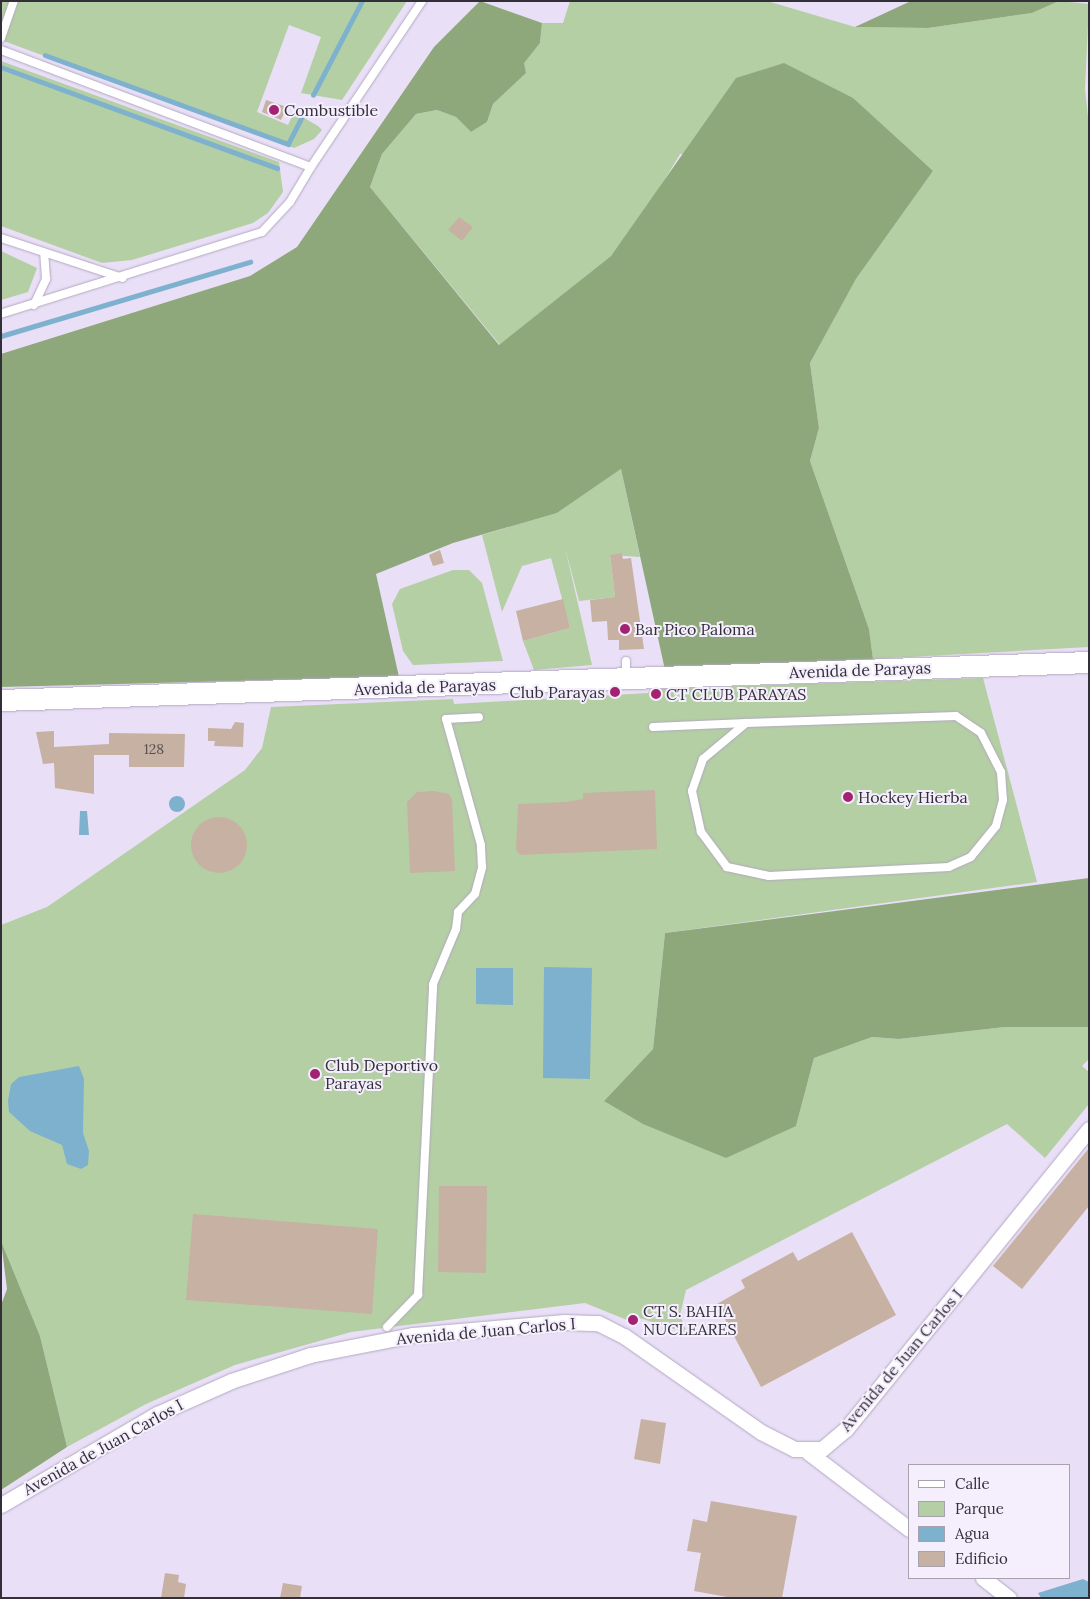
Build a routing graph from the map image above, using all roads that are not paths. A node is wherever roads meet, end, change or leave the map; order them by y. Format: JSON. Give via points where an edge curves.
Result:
{"nodes":[{"id":1,"x":14,"y":1,"type":"edge"},
{"id":2,"x":422,"y":1,"type":"edge"},
{"id":3,"x":1,"y":38,"type":"edge"},
{"id":4,"x":1,"y":50,"type":"edge"},
{"id":5,"x":311,"y":167,"type":"junction"},
{"id":6,"x":1,"y":238,"type":"edge"},
{"id":7,"x":44,"y":253,"type":"junction"},
{"id":8,"x":123,"y":278,"type":"junction"},
{"id":9,"x":34,"y":304,"type":"junction"},
{"id":10,"x":1,"y":314,"type":"edge"},
{"id":11,"x":1089,"y":662,"type":"edge"},
{"id":12,"x":1,"y":700,"type":"edge"},
{"id":13,"x":479,"y":718,"type":"dead end"},
{"id":14,"x":746,"y":724,"type":"junction"},
{"id":15,"x":653,"y":727,"type":"dead end"},
{"id":16,"x":1089,"y":1129,"type":"edge"},
{"id":17,"x":387,"y":1327,"type":"dead end"},
{"id":18,"x":808,"y":1452,"type":"junction"},
{"id":19,"x":1,"y":1505,"type":"edge"},
{"id":20,"x":908,"y":1528,"type":"edge"},
{"id":21,"x":984,"y":1579,"type":"edge"},
{"id":22,"x":1009,"y":1598,"type":"edge"}],
"edges":[{"from":1,"to":3,"type":"lane"},
{"from":2,"to":5,"type":"lane"},
{"from":4,"to":5,"type":"lane"},
{"from":5,"to":8,"type":"lane","via":[[290,202],[262,232]]},
{"from":6,"to":7,"type":"lane"},
{"from":7,"to":8,"type":"lane"},
{"from":7,"to":9,"type":"lane","via":[[46,279]]},
{"from":8,"to":9,"type":"lane"},
{"from":9,"to":10,"type":"lane"},
{"from":11,"to":12,"type":"street","name":"Avenida de Parayas","via":[[626,671]]},
{"from":13,"to":17,"type":"lane","via":[[446,719],[481,845],[482,867],[475,894],[458,912],[456,929],[434,984],[418,1295]]},
{"from":14,"to":14,"type":"lane","via":[[956,716],[982,733],[1001,772],[1003,800],[996,826],[971,857],[949,867],[769,876],[727,867],[701,832],[692,791],[703,759]]},
{"from":14,"to":15,"type":"lane"},
{"from":16,"to":18,"type":"street","name":"Avenida de Juan Carlos I","via":[[846,1429],[822,1449]]},
{"from":18,"to":19,"type":"street","name":"Avenida de Juan Carlos I","via":[[761,1432],[624,1336],[598,1323],[564,1322],[413,1335],[310,1355],[231,1381],[157,1414]]},
{"from":18,"to":20,"type":"street"},
{"from":21,"to":22,"type":"street"}]}
